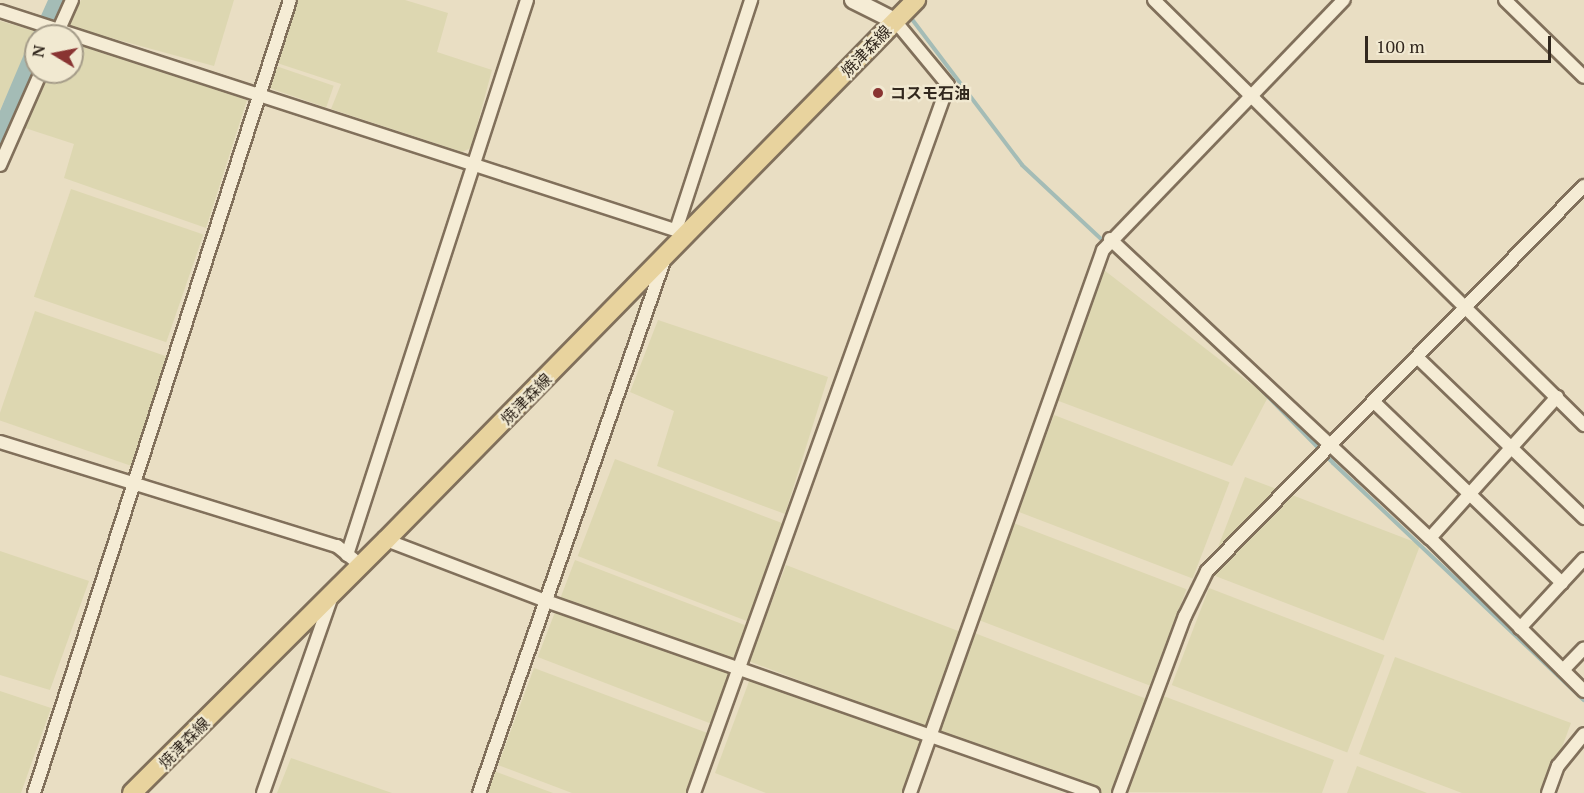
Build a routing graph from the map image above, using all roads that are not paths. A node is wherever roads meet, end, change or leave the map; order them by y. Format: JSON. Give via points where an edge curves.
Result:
{"nodes":[{"id":1,"x":72,"y":0,"type":"edge"},
{"id":2,"x":290,"y":0,"type":"edge"},
{"id":3,"x":527,"y":0,"type":"edge"},
{"id":4,"x":752,"y":0,"type":"edge"},
{"id":5,"x":853,"y":0,"type":"edge"},
{"id":6,"x":916,"y":0,"type":"edge"},
{"id":7,"x":1154,"y":0,"type":"edge"},
{"id":8,"x":1344,"y":0,"type":"edge"},
{"id":9,"x":1505,"y":0,"type":"edge"},
{"id":10,"x":0,"y":11,"type":"edge"},
{"id":11,"x":895,"y":21,"type":"junction"},
{"id":12,"x":34,"y":24,"type":"edge"},
{"id":13,"x":62,"y":24,"type":"edge"},
{"id":14,"x":84,"y":41,"type":"edge"},
{"id":15,"x":1584,"y":77,"type":"edge"},
{"id":16,"x":36,"y":84,"type":"edge"},
{"id":17,"x":1249,"y":95,"type":"junction"},
{"id":18,"x":259,"y":96,"type":"junction"},
{"id":19,"x":474,"y":164,"type":"junction"},
{"id":20,"x":0,"y":165,"type":"edge"},
{"id":21,"x":1584,"y":186,"type":"edge"},
{"id":22,"x":681,"y":232,"type":"junction"},
{"id":23,"x":1110,"y":239,"type":"junction"},
{"id":24,"x":666,"y":257,"type":"junction"},
{"id":25,"x":1467,"y":307,"type":"junction"},
{"id":26,"x":1418,"y":358,"type":"junction"},
{"id":27,"x":1557,"y":397,"type":"junction"},
{"id":28,"x":1374,"y":402,"type":"junction"},
{"id":29,"x":1584,"y":425,"type":"edge"},
{"id":30,"x":0,"y":442,"type":"edge"},
{"id":31,"x":1331,"y":446,"type":"junction"},
{"id":32,"x":1513,"y":448,"type":"junction"},
{"id":33,"x":135,"y":484,"type":"junction"},
{"id":34,"x":1470,"y":494,"type":"junction"},
{"id":35,"x":1584,"y":518,"type":"edge"},
{"id":36,"x":1430,"y":538,"type":"junction"},
{"id":37,"x":386,"y":540,"type":"junction"},
{"id":38,"x":1584,"y":559,"type":"edge"},
{"id":39,"x":354,"y":560,"type":"junction"},
{"id":40,"x":1562,"y":583,"type":"junction"},
{"id":41,"x":332,"y":594,"type":"junction"},
{"id":42,"x":546,"y":601,"type":"junction"},
{"id":43,"x":1520,"y":628,"type":"junction"},
{"id":44,"x":1584,"y":648,"type":"edge"},
{"id":45,"x":738,"y":667,"type":"junction"},
{"id":46,"x":1563,"y":670,"type":"junction"},
{"id":47,"x":1584,"y":691,"type":"edge"},
{"id":48,"x":1584,"y":734,"type":"edge"},
{"id":49,"x":930,"y":736,"type":"junction"},
{"id":50,"x":34,"y":793,"type":"edge"},
{"id":51,"x":132,"y":793,"type":"edge"},
{"id":52,"x":263,"y":793,"type":"edge"},
{"id":53,"x":479,"y":793,"type":"edge"},
{"id":54,"x":694,"y":793,"type":"edge"},
{"id":55,"x":910,"y":793,"type":"edge"},
{"id":56,"x":1093,"y":793,"type":"edge"},
{"id":57,"x":1119,"y":793,"type":"edge"},
{"id":58,"x":1548,"y":793,"type":"edge"}],
"edges":[{"from":1,"to":13,"type":"street"},
{"from":2,"to":18,"type":"street"},
{"from":3,"to":19,"type":"street"},
{"from":4,"to":22,"type":"street"},
{"from":5,"to":11,"type":"street"},
{"from":6,"to":11,"type":"main road","name":"焼津森線"},
{"from":7,"to":17,"type":"street"},
{"from":8,"to":17,"type":"street"},
{"from":9,"to":15,"type":"street"},
{"from":10,"to":12,"type":"street"},
{"from":11,"to":22,"type":"main road","name":"焼津森線"},
{"from":11,"to":45,"type":"street","via":[[948,85]]},
{"from":14,"to":18,"type":"street"},
{"from":16,"to":20,"type":"street"},
{"from":17,"to":23,"type":"street"},
{"from":17,"to":25,"type":"street"},
{"from":18,"to":19,"type":"street"},
{"from":18,"to":33,"type":"street"},
{"from":19,"to":22,"type":"street"},
{"from":19,"to":39,"type":"street"},
{"from":21,"to":25,"type":"street"},
{"from":22,"to":24,"type":"main road","name":"焼津森線"},
{"from":23,"to":31,"type":"street"},
{"from":23,"to":49,"type":"street"},
{"from":24,"to":37,"type":"main road","name":"焼津森線"},
{"from":24,"to":42,"type":"street"},
{"from":25,"to":26,"type":"street"},
{"from":25,"to":27,"type":"street"},
{"from":26,"to":28,"type":"street"},
{"from":26,"to":32,"type":"street"},
{"from":27,"to":29,"type":"street"},
{"from":27,"to":32,"type":"street"},
{"from":28,"to":31,"type":"street"},
{"from":28,"to":34,"type":"street"},
{"from":30,"to":33,"type":"street"},
{"from":31,"to":36,"type":"street"},
{"from":31,"to":57,"type":"street","via":[[1207,572],[1185,616]]},
{"from":32,"to":34,"type":"street"},
{"from":32,"to":35,"type":"street"},
{"from":33,"to":39,"type":"street","via":[[337,546]]},
{"from":33,"to":50,"type":"street"},
{"from":34,"to":36,"type":"street"},
{"from":34,"to":40,"type":"street"},
{"from":36,"to":43,"type":"street"},
{"from":37,"to":39,"type":"main road","name":"焼津森線"},
{"from":37,"to":42,"type":"street"},
{"from":38,"to":40,"type":"street"},
{"from":39,"to":41,"type":"main road","name":"焼津森線"},
{"from":40,"to":43,"type":"street"},
{"from":41,"to":51,"type":"main road","name":"焼津森線"},
{"from":41,"to":52,"type":"street"},
{"from":42,"to":45,"type":"street"},
{"from":42,"to":53,"type":"street"},
{"from":43,"to":46,"type":"street"},
{"from":44,"to":46,"type":"street"},
{"from":45,"to":49,"type":"street"},
{"from":45,"to":54,"type":"street"},
{"from":46,"to":47,"type":"street"},
{"from":48,"to":58,"type":"street","via":[[1558,766]]},
{"from":49,"to":55,"type":"street"},
{"from":49,"to":56,"type":"street"}]}
